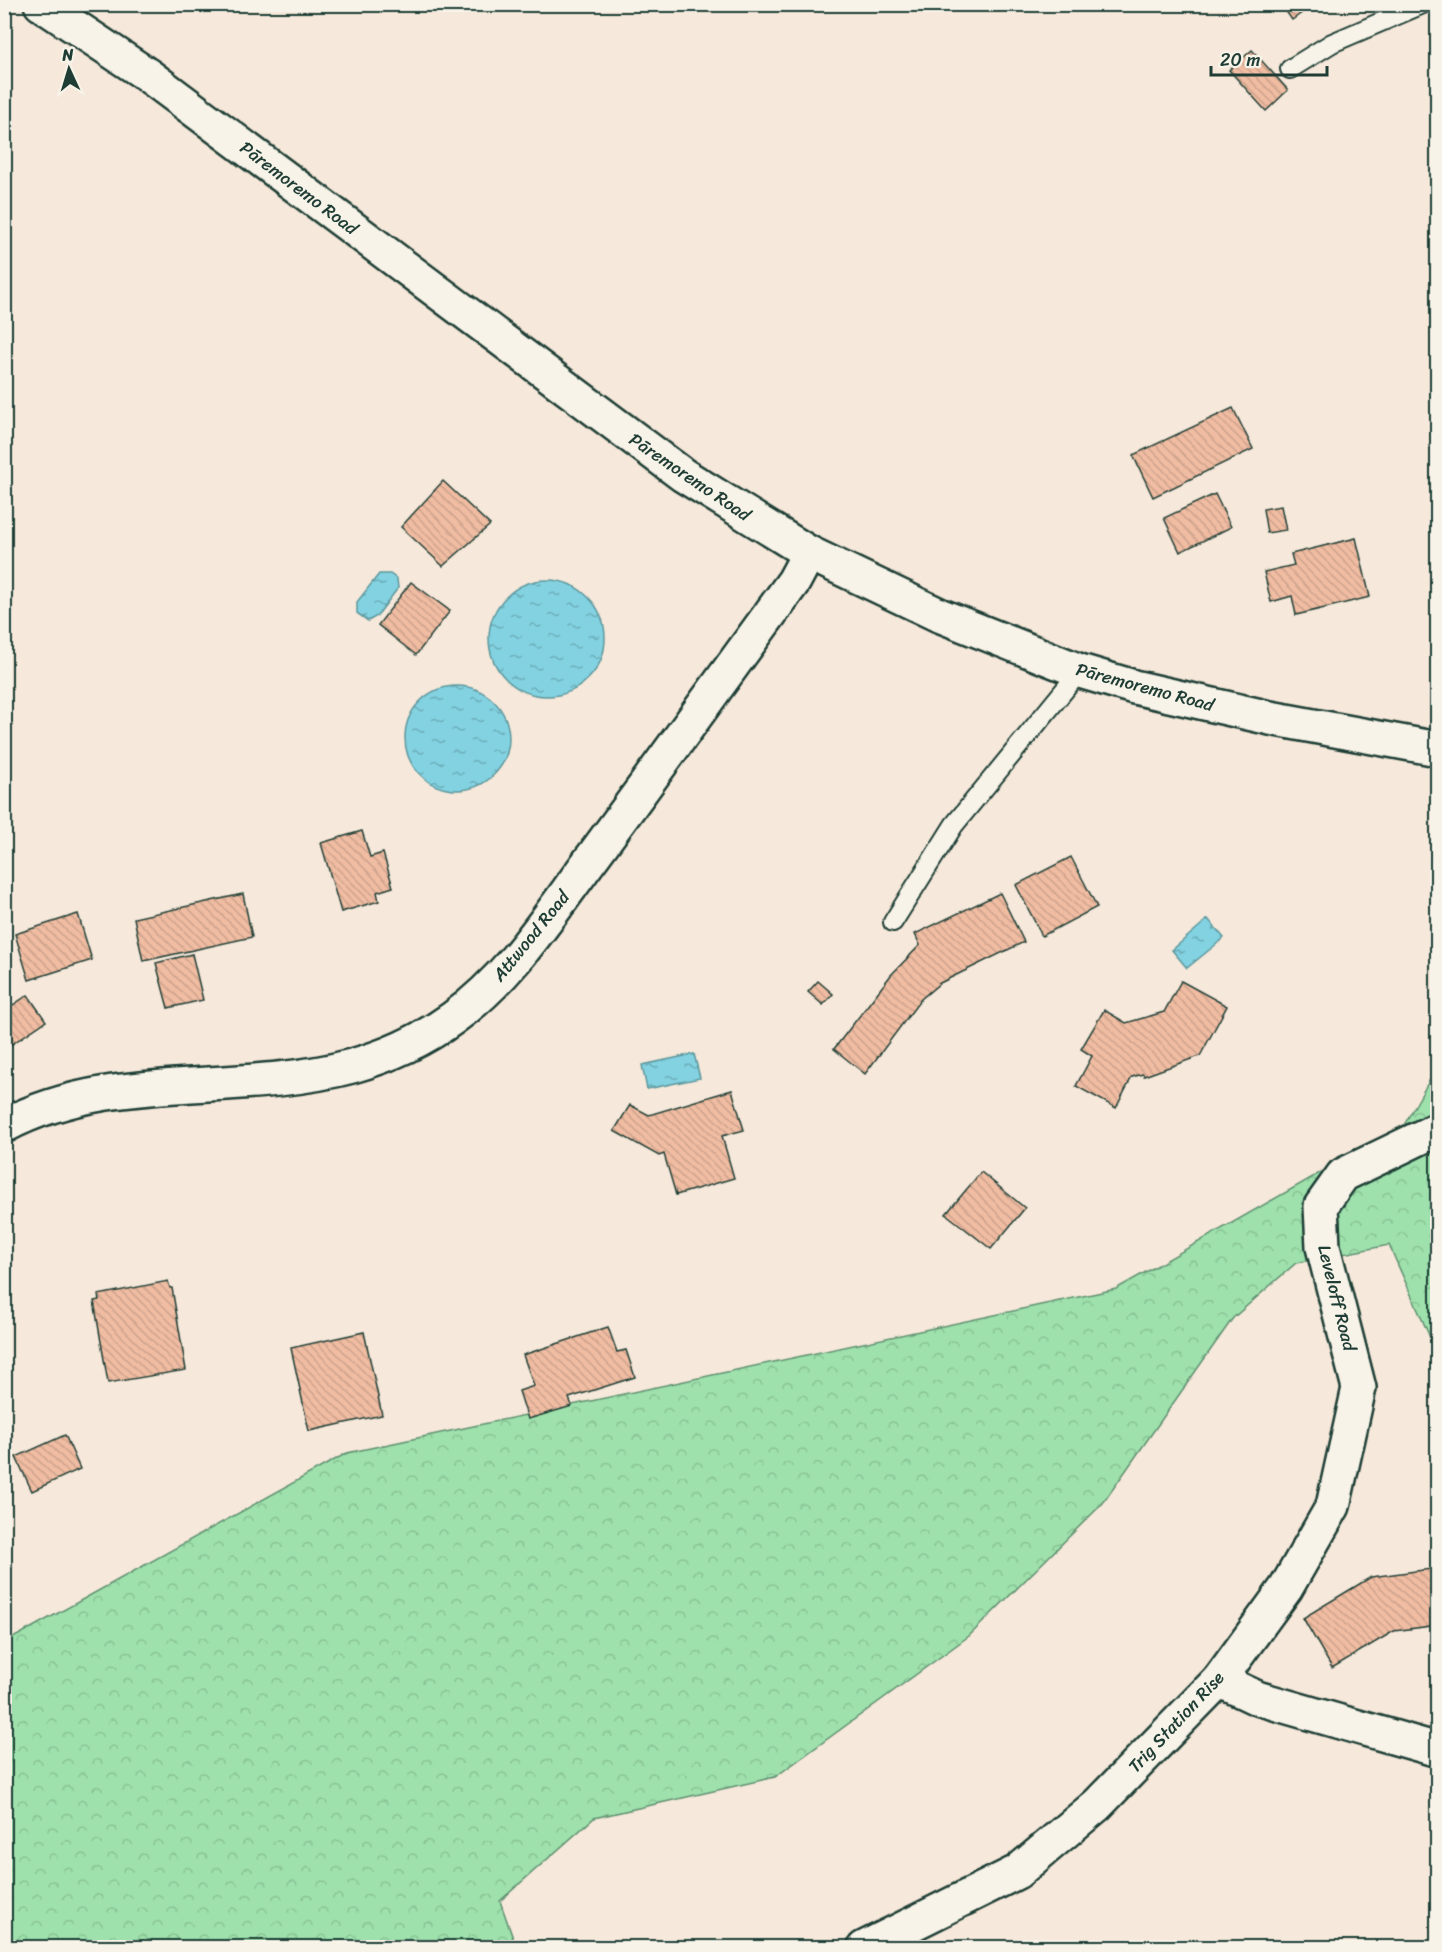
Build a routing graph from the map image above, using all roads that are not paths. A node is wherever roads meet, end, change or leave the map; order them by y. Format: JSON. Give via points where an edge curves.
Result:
{"nodes":[{"id":1,"x":41,"y":4,"type":"edge"},
{"id":2,"x":1423,"y":4,"type":"edge"},
{"id":3,"x":1290,"y":69,"type":"dead end"},
{"id":4,"x":809,"y":553,"type":"junction"},
{"id":5,"x":1080,"y":671,"type":"junction"},
{"id":6,"x":1437,"y":749,"type":"edge"},
{"id":7,"x":893,"y":922,"type":"dead end"},
{"id":8,"x":4,"y":1126,"type":"edge"},
{"id":9,"x":1437,"y":1129,"type":"edge"},
{"id":10,"x":1359,"y":1388,"type":"joint"},
{"id":11,"x":1220,"y":1680,"type":"junction"},
{"id":12,"x":1437,"y":1750,"type":"edge"},
{"id":13,"x":864,"y":1947,"type":"edge"}],
"edges":[{"from":1,"to":4,"type":"street","name":"Pāremoremo Road","via":[[149,76],[683,475]]},
{"from":2,"to":3,"type":"lane","via":[[1332,43]]},
{"from":4,"to":5,"type":"street","name":"Pāremoremo Road","via":[[939,615]]},
{"from":4,"to":8,"type":"street","name":"Attwood Road","via":[[794,581],[516,960],[454,1018],[423,1038],[351,1066],[303,1075],[111,1092],[44,1107]]},
{"from":5,"to":6,"type":"street","name":"Pāremoremo Road","via":[[1270,718]]},
{"from":5,"to":7,"type":"lane","via":[[954,825]]},
{"from":9,"to":10,"type":"street","name":"Leveloff Road","via":[[1343,1175],[1321,1206],[1323,1247]]},
{"from":10,"to":11,"type":"street","name":"Trig Station Rise","via":[[1334,1506],[1286,1588]]},
{"from":11,"to":12,"type":"street","via":[[1257,1698]]},
{"from":11,"to":13,"type":"street","name":"Trig Station Rise","via":[[1097,1805],[1017,1872]]}]}
